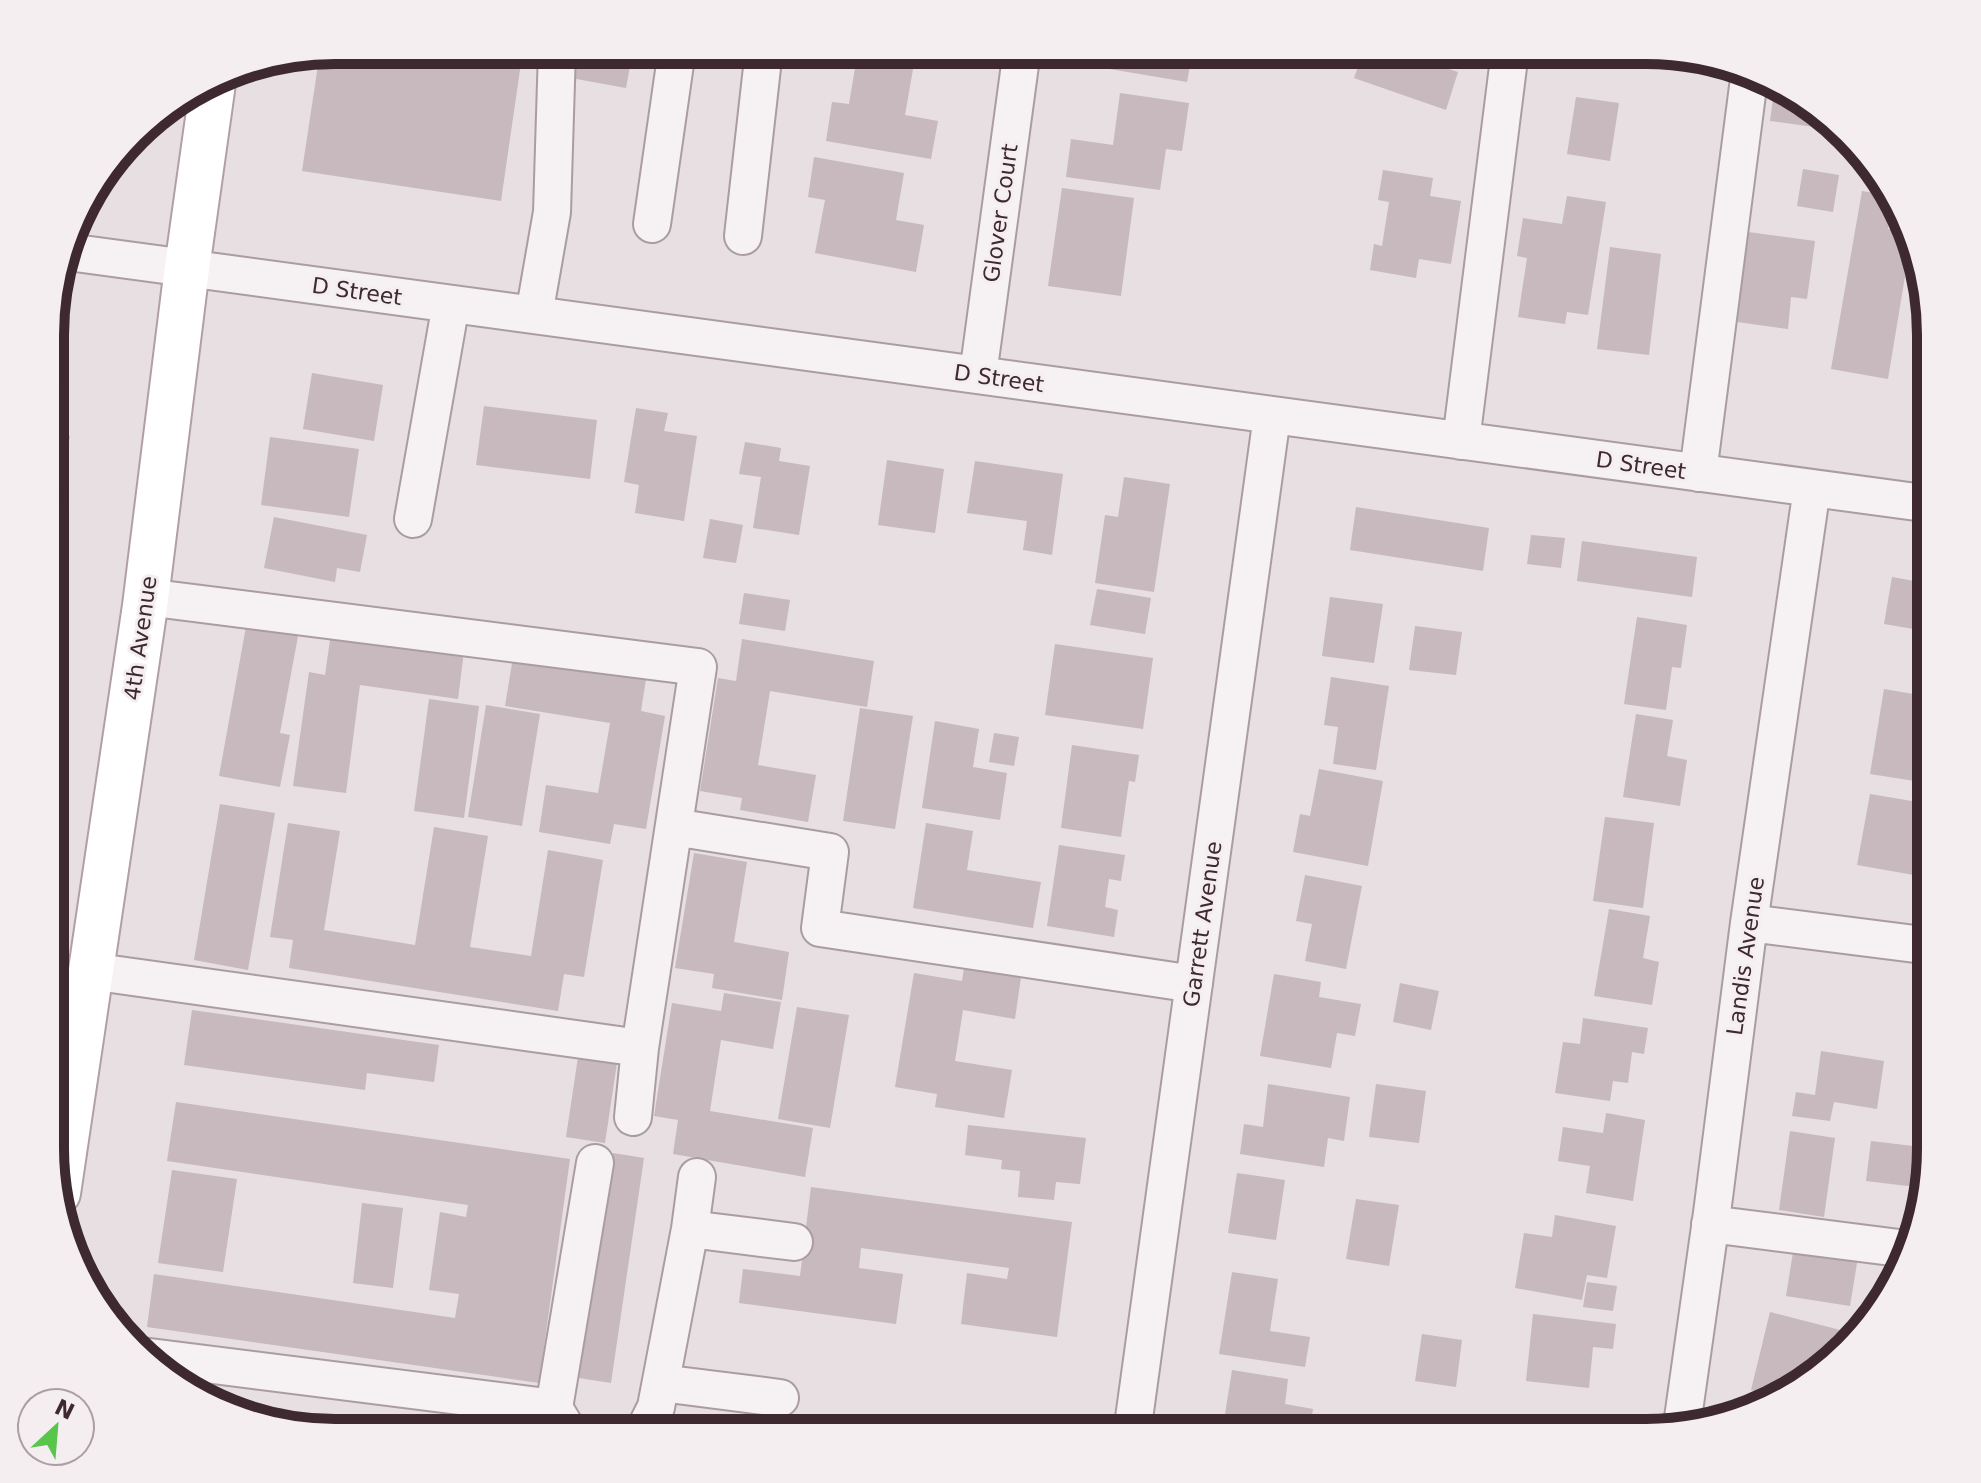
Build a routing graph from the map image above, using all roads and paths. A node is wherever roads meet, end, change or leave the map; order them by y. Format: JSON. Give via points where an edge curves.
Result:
{"nodes":[{"id":1,"x":557,"y":65,"type":"edge"},
{"id":2,"x":675,"y":65,"type":"edge"},
{"id":3,"x":762,"y":65,"type":"edge"},
{"id":4,"x":1020,"y":65,"type":"edge"},
{"id":5,"x":1508,"y":65,"type":"edge"},
{"id":6,"x":1748,"y":84,"type":"edge"},
{"id":7,"x":211,"y":94,"type":"edge"},
{"id":8,"x":652,"y":224,"type":"dead end"},
{"id":9,"x":743,"y":236,"type":"dead end"},
{"id":10,"x":76,"y":253,"type":"edge"},
{"id":11,"x":187,"y":268,"type":"junction"},
{"id":12,"x":451,"y":304,"type":"junction"},
{"id":13,"x":534,"y":315,"type":"junction"},
{"id":14,"x":978,"y":375,"type":"junction"},
{"id":15,"x":1272,"y":416,"type":"junction"},
{"id":16,"x":1461,"y":441,"type":"junction"},
{"id":17,"x":1698,"y":473,"type":"junction"},
{"id":18,"x":1812,"y":488,"type":"junction"},
{"id":19,"x":1917,"y":502,"type":"edge"},
{"id":20,"x":413,"y":519,"type":"dead end"},
{"id":21,"x":146,"y":597,"type":"junction"},
{"id":22,"x":674,"y":827,"type":"junction"},
{"id":23,"x":1749,"y":923,"type":"junction"},
{"id":24,"x":1916,"y":944,"type":"edge"},
{"id":25,"x":1194,"y":984,"type":"junction"},
{"id":26,"x":76,"y":991,"type":"edge"},
{"id":27,"x":640,"y":1048,"type":"junction"},
{"id":28,"x":65,"y":1115,"type":"edge"},
{"id":29,"x":633,"y":1117,"type":"dead end"},
{"id":30,"x":595,"y":1163,"type":"dead end"},
{"id":31,"x":697,"y":1177,"type":"dead end"},
{"id":32,"x":1710,"y":1224,"type":"junction"},
{"id":33,"x":690,"y":1229,"type":"junction"},
{"id":34,"x":794,"y":1242,"type":"dead end"},
{"id":35,"x":1898,"y":1248,"type":"edge"},
{"id":36,"x":166,"y":1360,"type":"edge"},
{"id":37,"x":661,"y":1383,"type":"junction"},
{"id":38,"x":780,"y":1398,"type":"dead end"},
{"id":39,"x":1683,"y":1417,"type":"edge"},
{"id":40,"x":550,"y":1418,"type":"edge"},
{"id":41,"x":562,"y":1418,"type":"edge"},
{"id":42,"x":650,"y":1418,"type":"edge"},
{"id":43,"x":1134,"y":1419,"type":"edge"}],
"edges":[{"from":1,"to":13,"type":"street","via":[[552,212]]},
{"from":2,"to":8,"type":"street"},
{"from":3,"to":9,"type":"street"},
{"from":4,"to":14,"type":"street","name":"Glover Court"},
{"from":5,"to":16,"type":"street"},
{"from":6,"to":17,"type":"street"},
{"from":7,"to":11,"type":"main road","name":"4th Avenue"},
{"from":10,"to":11,"type":"street","name":"D Street"},
{"from":11,"to":12,"type":"street","name":"D Street"},
{"from":11,"to":21,"type":"main road","name":"4th Avenue"},
{"from":12,"to":13,"type":"street","name":"D Street"},
{"from":12,"to":20,"type":"street"},
{"from":13,"to":14,"type":"street","name":"D Street"},
{"from":14,"to":15,"type":"street","name":"D Street"},
{"from":15,"to":16,"type":"street","name":"D Street"},
{"from":15,"to":25,"type":"street","name":"Garrett Avenue"},
{"from":16,"to":17,"type":"street","name":"D Street"},
{"from":17,"to":18,"type":"street","name":"D Street"},
{"from":18,"to":19,"type":"street","name":"D Street"},
{"from":18,"to":23,"type":"street","name":"Landis Avenue"},
{"from":21,"to":22,"type":"street","via":[[698,667]]},
{"from":21,"to":26,"type":"main road","name":"4th Avenue"},
{"from":22,"to":25,"type":"street","via":[[830,852],[820,928]]},
{"from":22,"to":27,"type":"street"},
{"from":23,"to":24,"type":"street"},
{"from":23,"to":32,"type":"street","name":"Landis Avenue"},
{"from":25,"to":43,"type":"street","name":"Garrett Avenue"},
{"from":26,"to":27,"type":"street"},
{"from":26,"to":28,"type":"main road","name":"4th Avenue"},
{"from":27,"to":29,"type":"street"},
{"from":30,"to":41,"type":"street"},
{"from":31,"to":33,"type":"street"},
{"from":32,"to":35,"type":"street"},
{"from":32,"to":39,"type":"street","name":"Landis Avenue"},
{"from":33,"to":34,"type":"street"},
{"from":33,"to":37,"type":"street"},
{"from":36,"to":40,"type":"street"},
{"from":37,"to":38,"type":"street"},
{"from":37,"to":42,"type":"street"}]}
